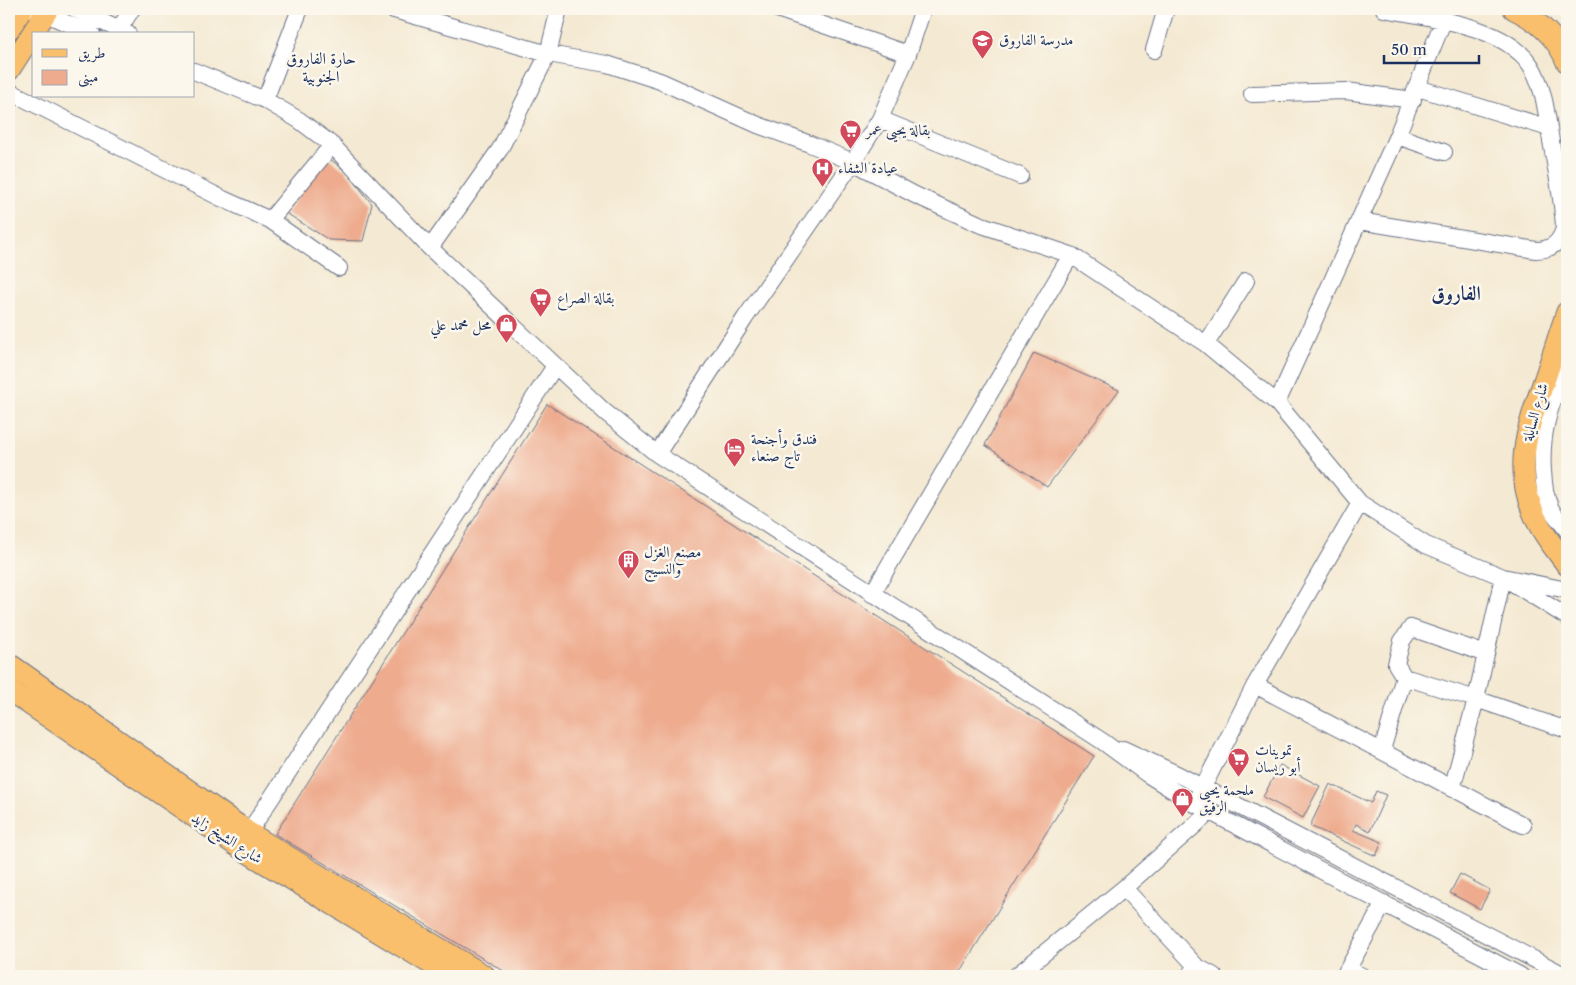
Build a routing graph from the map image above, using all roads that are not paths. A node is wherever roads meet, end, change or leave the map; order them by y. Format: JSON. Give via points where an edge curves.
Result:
{"nodes":[{"id":1,"x":22,"y":9,"type":"edge"},
{"id":2,"x":75,"y":9,"type":"edge"},
{"id":3,"x":132,"y":9,"type":"edge"},
{"id":4,"x":300,"y":9,"type":"edge"},
{"id":5,"x":391,"y":9,"type":"edge"},
{"id":6,"x":558,"y":9,"type":"edge"},
{"id":7,"x":777,"y":9,"type":"edge"},
{"id":8,"x":923,"y":9,"type":"edge"},
{"id":9,"x":1166,"y":9,"type":"edge"},
{"id":10,"x":1384,"y":9,"type":"edge"},
{"id":11,"x":1514,"y":9,"type":"edge"},
{"id":12,"x":42,"y":10,"type":"edge"},
{"id":13,"x":1444,"y":19,"type":"junction"},
{"id":14,"x":9,"y":29,"type":"edge"},
{"id":15,"x":88,"y":32,"type":"edge"},
{"id":16,"x":121,"y":32,"type":"edge"},
{"id":17,"x":1154,"y":50,"type":"dead end"},
{"id":18,"x":548,"y":54,"type":"junction"},
{"id":19,"x":908,"y":54,"type":"junction"},
{"id":20,"x":1567,"y":62,"type":"edge"},
{"id":21,"x":9,"y":70,"type":"edge"},
{"id":22,"x":195,"y":71,"type":"edge"},
{"id":23,"x":9,"y":91,"type":"edge"},
{"id":24,"x":1252,"y":94,"type":"dead end"},
{"id":25,"x":1415,"y":94,"type":"junction"},
{"id":26,"x":265,"y":100,"type":"junction"},
{"id":27,"x":880,"y":120,"type":"junction"},
{"id":28,"x":1549,"y":128,"type":"junction"},
{"id":29,"x":1397,"y":136,"type":"junction"},
{"id":30,"x":332,"y":145,"type":"junction"},
{"id":31,"x":1444,"y":152,"type":"dead end"},
{"id":32,"x":853,"y":162,"type":"junction"},
{"id":33,"x":1020,"y":176,"type":"dead end"},
{"id":34,"x":270,"y":220,"type":"junction"},
{"id":35,"x":1359,"y":221,"type":"junction"},
{"id":36,"x":430,"y":248,"type":"junction"},
{"id":37,"x":1071,"y":255,"type":"junction"},
{"id":38,"x":339,"y":268,"type":"dead end"},
{"id":39,"x":1246,"y":281,"type":"dead end"},
{"id":40,"x":1567,"y":312,"type":"edge"},
{"id":41,"x":1206,"y":344,"type":"junction"},
{"id":42,"x":1567,"y":360,"type":"edge"},
{"id":43,"x":554,"y":366,"type":"junction"},
{"id":44,"x":1276,"y":403,"type":"junction"},
{"id":45,"x":657,"y":454,"type":"junction"},
{"id":46,"x":1360,"y":503,"type":"junction"},
{"id":47,"x":1567,"y":530,"type":"edge"},
{"id":48,"x":1567,"y":565,"type":"edge"},
{"id":49,"x":1503,"y":577,"type":"junction"},
{"id":50,"x":1567,"y":590,"type":"edge"},
{"id":51,"x":872,"y":594,"type":"junction"},
{"id":52,"x":1567,"y":618,"type":"edge"},
{"id":53,"x":1486,"y":654,"type":"junction"},
{"id":54,"x":9,"y":664,"type":"edge"},
{"id":55,"x":1404,"y":677,"type":"junction"},
{"id":56,"x":1255,"y":685,"type":"junction"},
{"id":57,"x":9,"y":690,"type":"edge"},
{"id":58,"x":1476,"y":699,"type":"junction"},
{"id":59,"x":1567,"y":730,"type":"edge"},
{"id":60,"x":1102,"y":741,"type":"junction"},
{"id":61,"x":1382,"y":750,"type":"junction"},
{"id":62,"x":1203,"y":788,"type":"junction"},
{"id":63,"x":1452,"y":789,"type":"junction"},
{"id":64,"x":1195,"y":804,"type":"junction"},
{"id":65,"x":1211,"y":812,"type":"junction"},
{"id":66,"x":1524,"y":825,"type":"dead end"},
{"id":67,"x":244,"y":840,"type":"junction"},
{"id":68,"x":1124,"y":888,"type":"junction"},
{"id":69,"x":1384,"y":903,"type":"junction"},
{"id":70,"x":1192,"y":971,"type":"edge"},
{"id":71,"x":1351,"y":974,"type":"edge"},
{"id":72,"x":451,"y":976,"type":"edge"},
{"id":73,"x":485,"y":976,"type":"edge"},
{"id":74,"x":1016,"y":976,"type":"edge"},
{"id":75,"x":1214,"y":976,"type":"edge"},
{"id":76,"x":1520,"y":976,"type":"edge"},
{"id":77,"x":1566,"y":976,"type":"edge"}],
"edges":[{"from":1,"to":14,"type":"main road"},
{"from":2,"to":16,"type":"street"},
{"from":3,"to":16,"type":"street"},
{"from":4,"to":26,"type":"street"},
{"from":5,"to":18,"type":"street"},
{"from":6,"to":18,"type":"street"},
{"from":7,"to":19,"type":"street"},
{"from":8,"to":19,"type":"street"},
{"from":9,"to":17,"type":"street"},
{"from":10,"to":13,"type":"street"},
{"from":11,"to":20,"type":"main road","via":[[1549,34]]},
{"from":12,"to":15,"type":"street"},
{"from":12,"to":21,"type":"main road"},
{"from":13,"to":25,"type":"street"},
{"from":13,"to":28,"type":"street","via":[[1496,36],[1522,55],[1534,70],[1542,89]]},
{"from":18,"to":32,"type":"street","via":[[607,64],[660,81],[758,125]]},
{"from":18,"to":36,"type":"street","via":[[500,149]]},
{"from":19,"to":27,"type":"street"},
{"from":22,"to":26,"type":"street"},
{"from":23,"to":34,"type":"street"},
{"from":24,"to":25,"type":"street","via":[[1346,91]]},
{"from":25,"to":28,"type":"street"},
{"from":25,"to":29,"type":"street"},
{"from":26,"to":30,"type":"street"},
{"from":27,"to":32,"type":"street"},
{"from":27,"to":33,"type":"street"},
{"from":28,"to":35,"type":"street","via":[[1564,222],[1559,240],[1549,248],[1536,250]]},
{"from":29,"to":31,"type":"street"},
{"from":29,"to":35,"type":"street"},
{"from":30,"to":34,"type":"street"},
{"from":30,"to":36,"type":"street"},
{"from":32,"to":37,"type":"street","via":[[979,224]]},
{"from":32,"to":45,"type":"street","via":[[744,318]]},
{"from":34,"to":38,"type":"street"},
{"from":35,"to":44,"type":"street"},
{"from":36,"to":43,"type":"street"},
{"from":37,"to":41,"type":"street"},
{"from":37,"to":51,"type":"street"},
{"from":39,"to":41,"type":"street"},
{"from":40,"to":48,"type":"main road","name":"شارع السايلة","via":[[1528,429],[1524,466],[1525,484],[1536,520]]},
{"from":41,"to":44,"type":"street"},
{"from":42,"to":47,"type":"street","via":[[1547,416],[1542,451],[1548,501]]},
{"from":43,"to":45,"type":"street"},
{"from":43,"to":67,"type":"street"},
{"from":44,"to":46,"type":"street"},
{"from":45,"to":51,"type":"street"},
{"from":46,"to":49,"type":"street","via":[[1426,545]]},
{"from":46,"to":56,"type":"street"},
{"from":49,"to":50,"type":"street"},
{"from":49,"to":52,"type":"street"},
{"from":49,"to":53,"type":"street"},
{"from":51,"to":60,"type":"street"},
{"from":53,"to":55,"type":"street","via":[[1411,628],[1402,641],[1396,664]]},
{"from":53,"to":58,"type":"street"},
{"from":54,"to":67,"type":"main road"},
{"from":55,"to":58,"type":"street"},
{"from":55,"to":61,"type":"street"},
{"from":56,"to":61,"type":"street"},
{"from":56,"to":62,"type":"street"},
{"from":57,"to":67,"type":"main road","name":"شارع الشيخ زايد"},
{"from":58,"to":59,"type":"street"},
{"from":58,"to":63,"type":"street"},
{"from":60,"to":62,"type":"street","via":[[1154,762]]},
{"from":60,"to":64,"type":"street"},
{"from":61,"to":63,"type":"street"},
{"from":62,"to":64,"type":"street"},
{"from":62,"to":77,"type":"street"},
{"from":63,"to":66,"type":"street"},
{"from":64,"to":65,"type":"street"},
{"from":65,"to":68,"type":"street"},
{"from":65,"to":69,"type":"street"},
{"from":67,"to":72,"type":"main road","name":"شارع الشيخ زايد"},
{"from":67,"to":73,"type":"main road"},
{"from":68,"to":70,"type":"street"},
{"from":68,"to":74,"type":"street"},
{"from":69,"to":71,"type":"street"},
{"from":69,"to":76,"type":"street"},
{"from":70,"to":75,"type":"street"}]}
